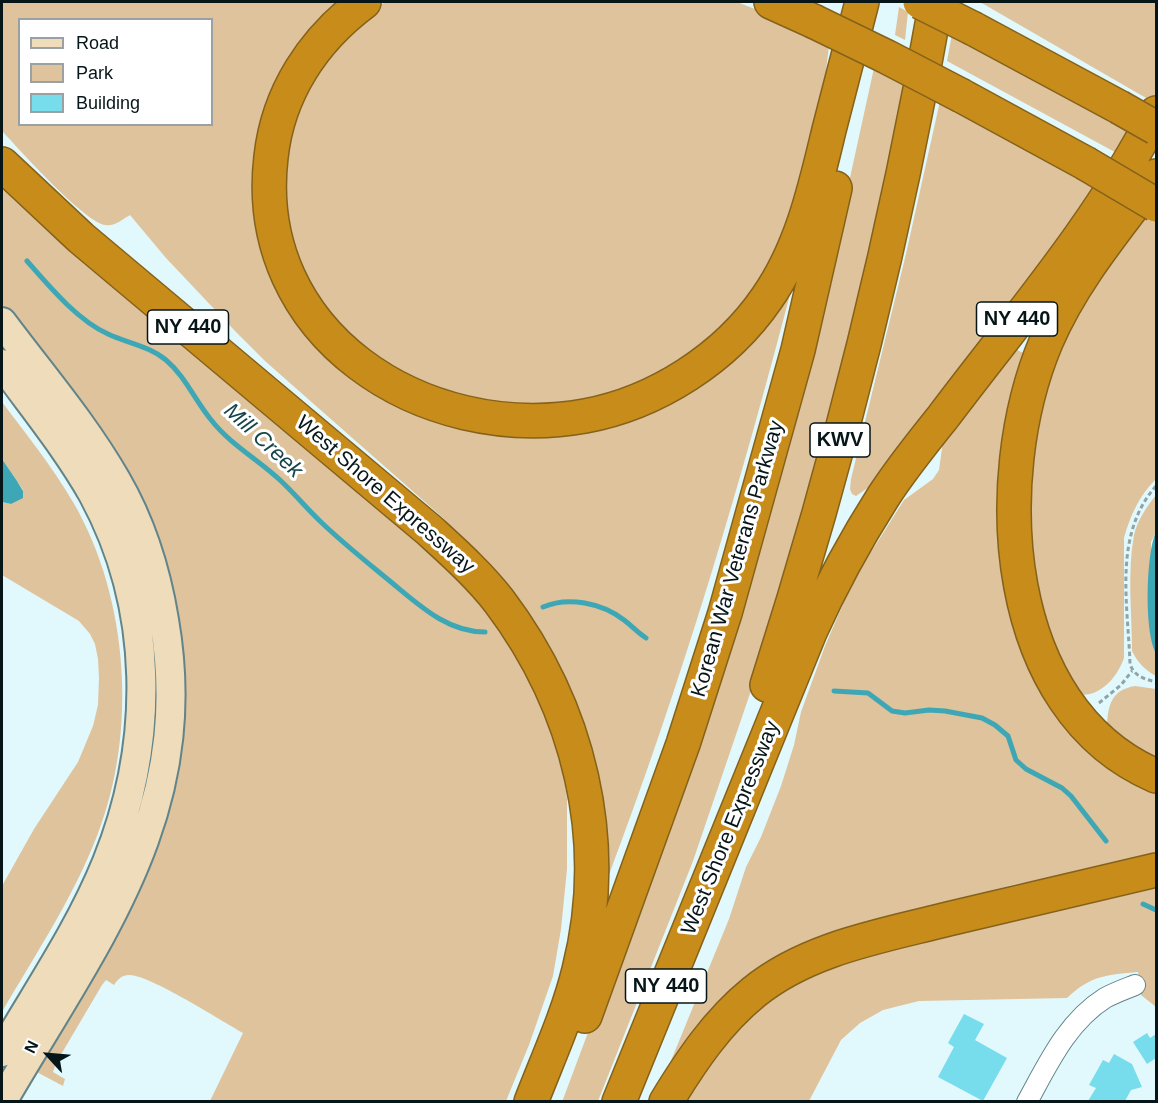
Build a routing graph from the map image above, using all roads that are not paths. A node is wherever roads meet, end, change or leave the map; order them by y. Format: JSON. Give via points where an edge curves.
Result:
{"nodes":[{"id":1,"x":364,"y":2,"type":"edge"},
{"id":2,"x":771,"y":2,"type":"edge"},
{"id":3,"x":862,"y":2,"type":"edge"},
{"id":4,"x":872,"y":2,"type":"edge"},
{"id":5,"x":920,"y":2,"type":"edge"},
{"id":6,"x":936,"y":2,"type":"edge"},
{"id":7,"x":1156,"y":113,"type":"edge"},
{"id":8,"x":1156,"y":128,"type":"edge"},
{"id":9,"x":2,"y":164,"type":"edge"},
{"id":10,"x":1156,"y":176,"type":"edge"},
{"id":11,"x":1156,"y":205,"type":"edge"},
{"id":12,"x":2,"y":322,"type":"edge"},
{"id":13,"x":2,"y":364,"type":"edge"},
{"id":14,"x":1156,"y":776,"type":"edge"},
{"id":15,"x":1156,"y":870,"type":"edge"},
{"id":16,"x":714,"y":871,"type":"junction"},
{"id":17,"x":82,"y":942,"type":"junction"},
{"id":18,"x":1135,"y":985,"type":"dead end"},
{"id":19,"x":10,"y":1063,"type":"edge"},
{"id":20,"x":2,"y":1101,"type":"edge"},
{"id":21,"x":531,"y":1101,"type":"edge"},
{"id":22,"x":551,"y":1101,"type":"edge"},
{"id":23,"x":619,"y":1101,"type":"edge"},
{"id":24,"x":666,"y":1101,"type":"edge"},
{"id":25,"x":1027,"y":1101,"type":"edge"}],
"edges":[{"from":1,"to":3,"type":"highway","via":[[335,26],[306,60],[277,122],[270,164],[270,209],[286,270],[304,306],[328,337],[381,379],[420,399],[463,412],[532,420],[602,412],[639,400],[702,364],[752,317],[788,264],[808,211]]},
{"from":2,"to":11,"type":"highway","bridge":true,"via":[[962,96]]},
{"from":4,"to":22,"type":"highway","name":"Korean War Veterans Parkway","number":"KWV","via":[[844,149],[798,350],[725,613],[622,918]]},
{"from":5,"to":8,"type":"highway","bridge":true},
{"from":6,"to":16,"type":"highway","number":"KWV","via":[[897,205],[860,366],[796,597],[747,746]]},
{"from":7,"to":16,"type":"highway","name":"West Shore Expressway","number":"NY 440","via":[[1094,216],[901,472],[853,546],[810,633]]},
{"from":9,"to":21,"type":"highway","name":"West Shore Expressway","number":"NY 440","via":[[81,238],[429,530],[498,600],[532,651],[561,708],[575,750],[586,801],[592,861],[590,910],[579,970]]},
{"from":10,"to":14,"type":"highway","via":[[1090,263],[1046,342],[1030,385],[1017,449],[1013,515],[1021,582],[1032,627],[1060,693],[1079,720],[1119,755]]},
{"from":12,"to":17,"type":"street","via":[[117,481],[145,542],[168,641],[171,708],[158,798],[132,874]]},
{"from":13,"to":17,"type":"street","via":[[76,466],[108,524],[135,614],[142,677],[135,773]]},
{"from":15,"to":24,"type":"highway","via":[[898,932],[798,964],[755,991],[725,1019]]},
{"from":16,"to":23,"type":"highway","name":"West Shore Expressway","number":"NY 440"},
{"from":17,"to":19,"type":"street"},
{"from":17,"to":19,"type":"street","via":[[43,982]]},
{"from":18,"to":25,"type":"street","via":[[1105,999],[1080,1018],[1062,1040]]},
{"from":19,"to":20,"type":"street"}]}
